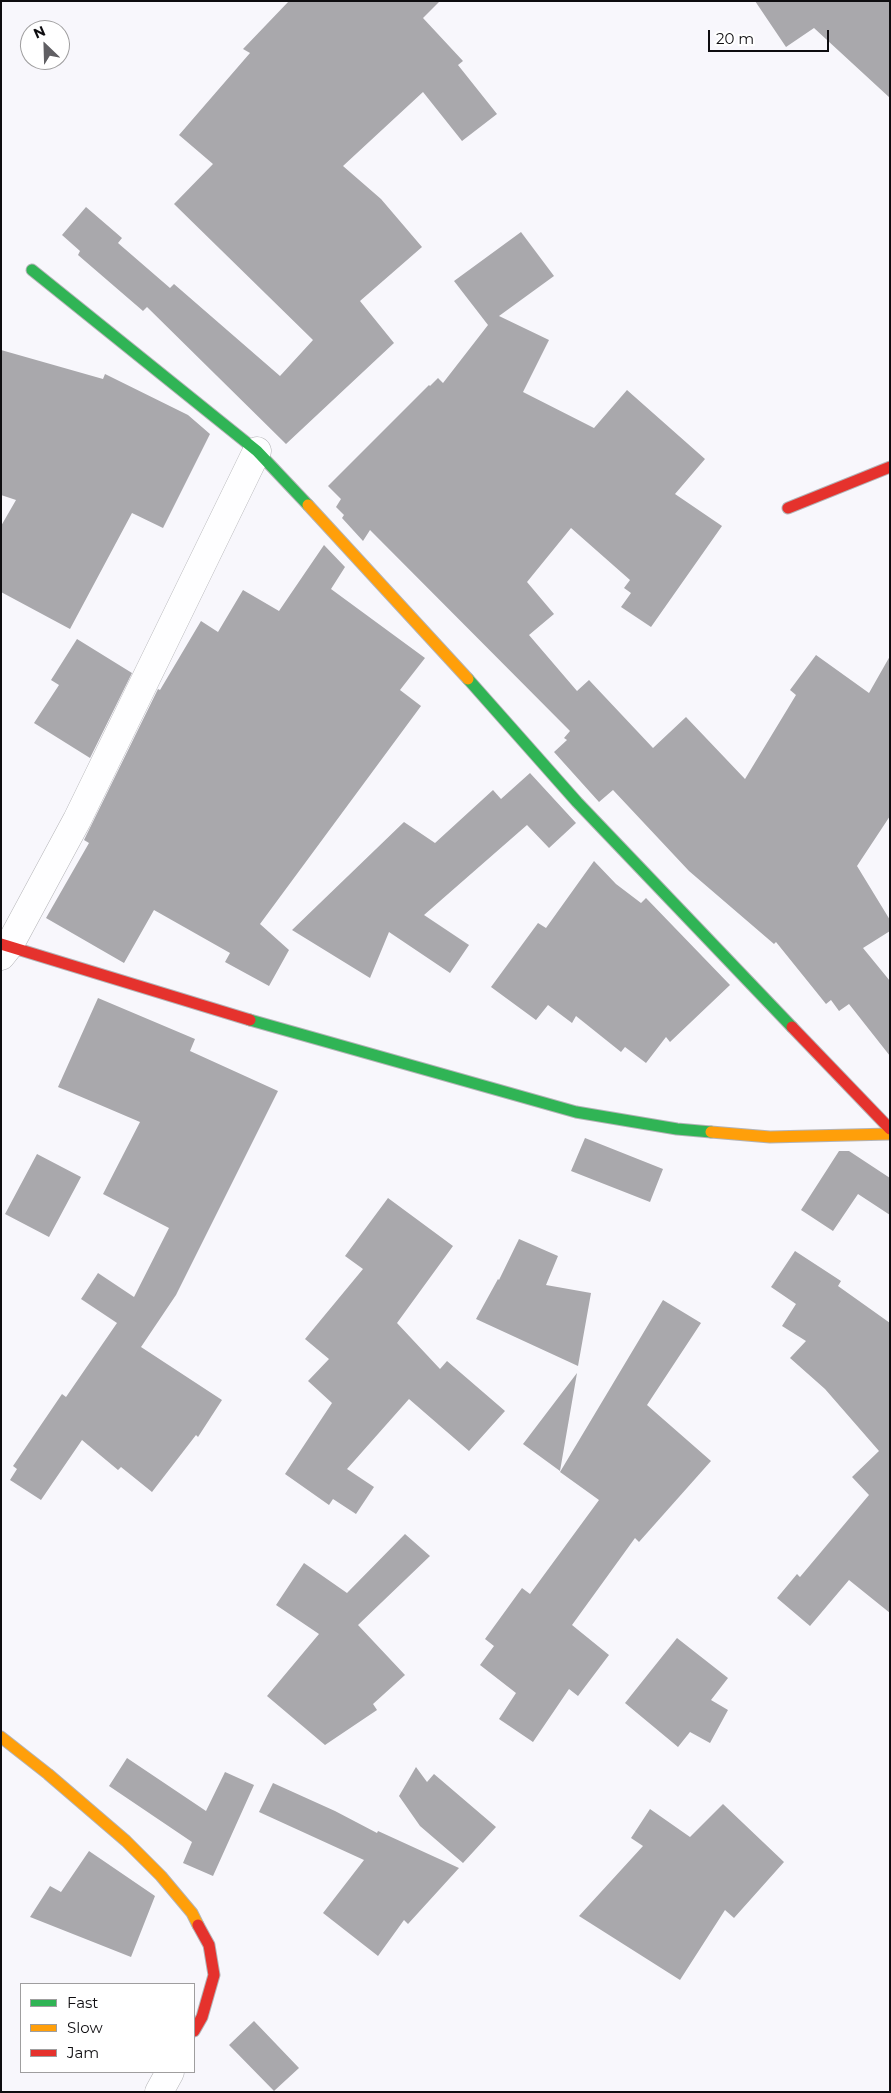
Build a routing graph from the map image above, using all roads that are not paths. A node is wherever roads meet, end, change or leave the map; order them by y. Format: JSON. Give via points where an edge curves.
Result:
{"nodes":[{"id":1,"x":32,"y":270,"type":"dead end"},
{"id":2,"x":257,"y":451,"type":"junction"},
{"id":3,"x":890,"y":467,"type":"edge"},
{"id":4,"x":788,"y":508,"type":"dead end"},
{"id":5,"x":4,"y":948,"type":"edge"},
{"id":6,"x":890,"y":1129,"type":"edge"},
{"id":7,"x":890,"y":1134,"type":"edge"},
{"id":8,"x":1,"y":1737,"type":"edge"},
{"id":9,"x":195,"y":2029,"type":"edge"},
{"id":10,"x":169,"y":2073,"type":"edge"},
{"id":11,"x":159,"y":2092,"type":"edge"}],
"edges":[{"from":1,"to":2,"type":"street"},
{"from":2,"to":5,"type":"street","via":[[81,811]]},
{"from":2,"to":6,"type":"street","via":[[428,633],[577,802]]},
{"from":3,"to":4,"type":"street"},
{"from":5,"to":7,"type":"street","via":[[576,1112],[677,1129],[770,1137]]},
{"from":8,"to":9,"type":"street","via":[[126,1841],[192,1913],[209,1945],[214,1975],[202,2017]]},
{"from":10,"to":11,"type":"street"}]}
